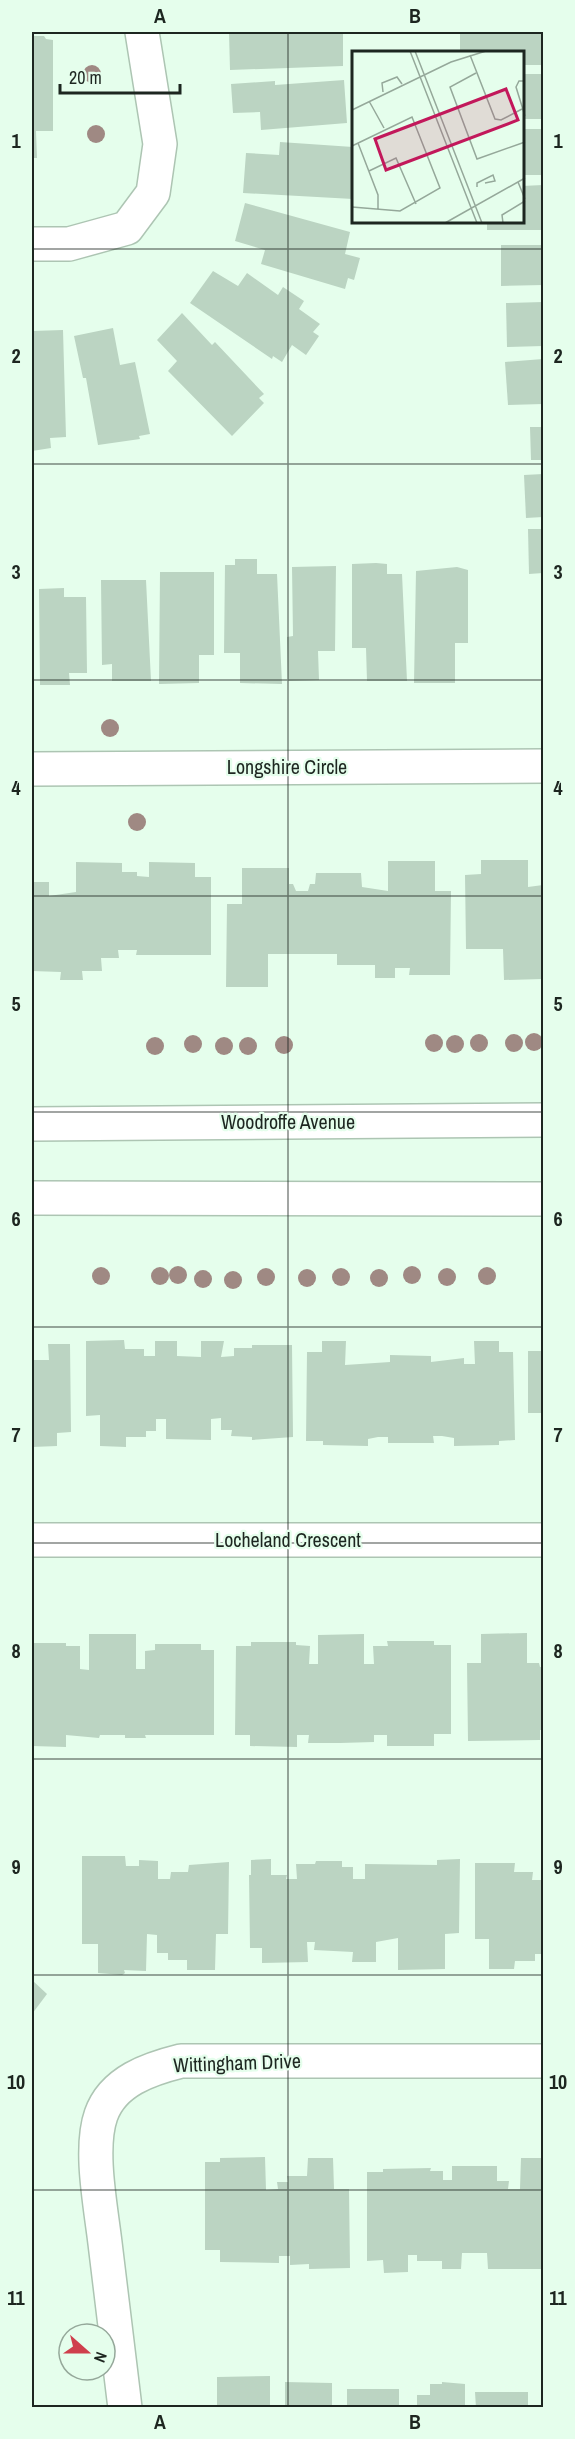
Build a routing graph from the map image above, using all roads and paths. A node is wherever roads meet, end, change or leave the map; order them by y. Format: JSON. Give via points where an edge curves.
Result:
{"nodes":[{"id":1,"x":142,"y":32,"type":"edge"},
{"id":2,"x":32,"y":244,"type":"edge"},
{"id":3,"x":543,"y":766,"type":"edge"},
{"id":4,"x":32,"y":769,"type":"edge"},
{"id":5,"x":543,"y":1120,"type":"edge"},
{"id":6,"x":32,"y":1124,"type":"edge"},
{"id":7,"x":32,"y":1198,"type":"edge"},
{"id":8,"x":543,"y":1199,"type":"edge"},
{"id":9,"x":32,"y":1540,"type":"edge"},
{"id":10,"x":543,"y":1540,"type":"edge"},
{"id":11,"x":543,"y":2061,"type":"edge"},
{"id":12,"x":125,"y":2408,"type":"edge"}],
"edges":[{"from":1,"to":2,"type":"street","via":[[160,144],[153,194],[128,228],[69,244]]},
{"from":3,"to":4,"type":"street","name":"Longshire Circle"},
{"from":5,"to":6,"type":"street","name":"Woodroffe Avenue"},
{"from":7,"to":8,"type":"street"},
{"from":9,"to":10,"type":"street","name":"Locheland Crescent"},
{"from":11,"to":12,"type":"street","name":"Wittingham Drive","via":[[181,2061],[151,2068],[129,2080],[113,2095],[101,2115],[96,2170]]}]}
